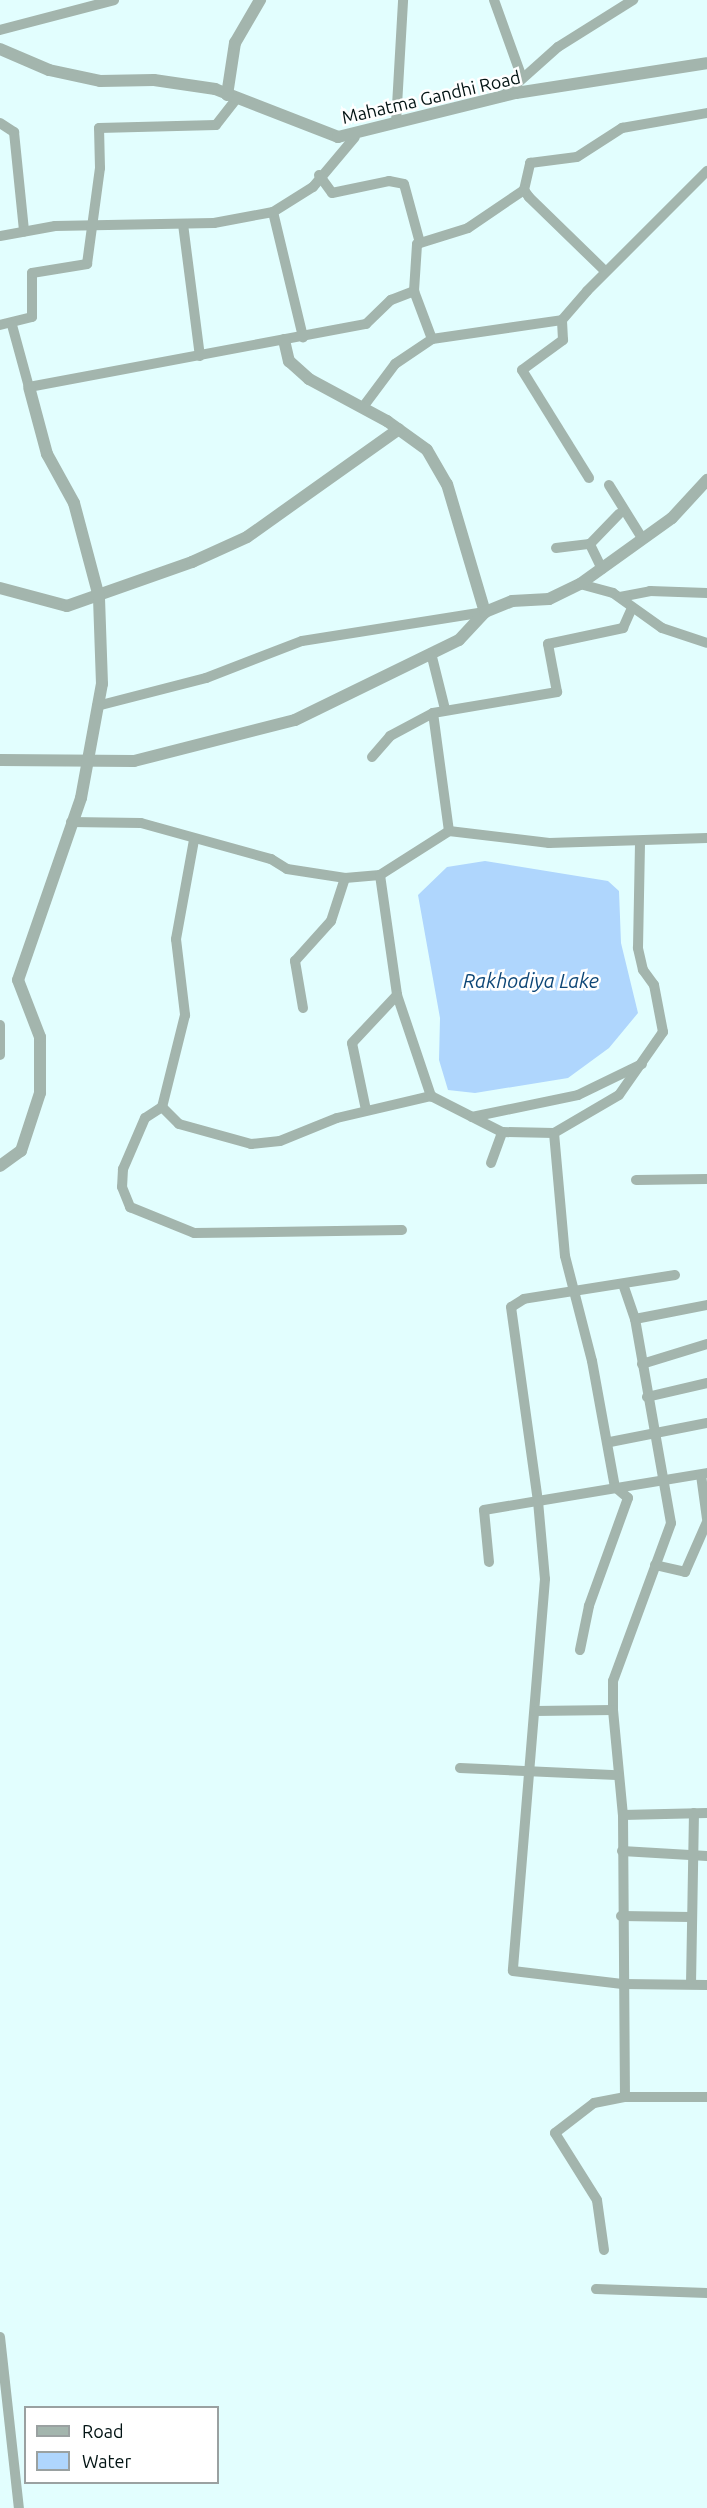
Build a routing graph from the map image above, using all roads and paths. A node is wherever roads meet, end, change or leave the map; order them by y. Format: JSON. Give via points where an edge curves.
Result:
{"nodes":[{"id":1,"x":114,"y":0,"type":"edge"},
{"id":2,"x":260,"y":0,"type":"edge"},
{"id":3,"x":403,"y":0,"type":"edge"},
{"id":4,"x":494,"y":0,"type":"edge"},
{"id":5,"x":633,"y":0,"type":"edge"},
{"id":6,"x":0,"y":30,"type":"edge"},
{"id":7,"x":0,"y":49,"type":"edge"},
{"id":8,"x":707,"y":63,"type":"edge"},
{"id":9,"x":521,"y":75,"type":"junction"},
{"id":10,"x":232,"y":97,"type":"junction"},
{"id":11,"x":502,"y":97,"type":"junction"},
{"id":12,"x":707,"y":113,"type":"edge"},
{"id":13,"x":0,"y":123,"type":"edge"},
{"id":14,"x":396,"y":123,"type":"junction"},
{"id":15,"x":355,"y":136,"type":"junction"},
{"id":16,"x":707,"y":171,"type":"edge"},
{"id":17,"x":319,"y":175,"type":"junction"},
{"id":18,"x":524,"y":190,"type":"junction"},
{"id":19,"x":273,"y":212,"type":"junction"},
{"id":20,"x":183,"y":224,"type":"junction"},
{"id":21,"x":93,"y":226,"type":"junction"},
{"id":22,"x":24,"y":231,"type":"junction"},
{"id":23,"x":0,"y":236,"type":"edge"},
{"id":24,"x":420,"y":243,"type":"junction"},
{"id":25,"x":605,"y":271,"type":"junction"},
{"id":26,"x":414,"y":291,"type":"junction"},
{"id":27,"x":562,"y":320,"type":"junction"},
{"id":28,"x":0,"y":325,"type":"edge"},
{"id":29,"x":12,"y":325,"type":"junction"},
{"id":30,"x":303,"y":337,"type":"junction"},
{"id":31,"x":432,"y":339,"type":"junction"},
{"id":32,"x":285,"y":340,"type":"junction"},
{"id":33,"x":200,"y":356,"type":"junction"},
{"id":34,"x":29,"y":387,"type":"junction"},
{"id":35,"x":363,"y":407,"type":"junction"},
{"id":36,"x":399,"y":429,"type":"junction"},
{"id":37,"x":589,"y":478,"type":"dead end"},
{"id":38,"x":707,"y":480,"type":"edge"},
{"id":39,"x":609,"y":484,"type":"dead end"},
{"id":40,"x":707,"y":497,"type":"edge"},
{"id":41,"x":693,"y":499,"type":"junction"},
{"id":42,"x":619,"y":514,"type":"dead end"},
{"id":43,"x":642,"y":538,"type":"junction"},
{"id":44,"x":590,"y":544,"type":"junction"},
{"id":45,"x":556,"y":548,"type":"dead end"},
{"id":46,"x":602,"y":569,"type":"junction"},
{"id":47,"x":580,"y":584,"type":"junction"},
{"id":48,"x":0,"y":588,"type":"edge"},
{"id":49,"x":707,"y":593,"type":"edge"},
{"id":50,"x":99,"y":597,"type":"junction"},
{"id":51,"x":620,"y":597,"type":"junction"},
{"id":52,"x":631,"y":610,"type":"junction"},
{"id":53,"x":485,"y":612,"type":"junction"},
{"id":54,"x":707,"y":643,"type":"edge"},
{"id":55,"x":430,"y":653,"type":"junction"},
{"id":56,"x":98,"y":706,"type":"junction"},
{"id":57,"x":445,"y":709,"type":"junction"},
{"id":58,"x":433,"y":713,"type":"junction"},
{"id":59,"x":372,"y":757,"type":"dead end"},
{"id":60,"x":87,"y":758,"type":"junction"},
{"id":61,"x":0,"y":760,"type":"edge"},
{"id":62,"x":71,"y":822,"type":"junction"},
{"id":63,"x":449,"y":831,"type":"junction"},
{"id":64,"x":707,"y":838,"type":"edge"},
{"id":65,"x":194,"y":840,"type":"junction"},
{"id":66,"x":640,"y":842,"type":"junction"},
{"id":67,"x":380,"y":875,"type":"junction"},
{"id":68,"x":345,"y":878,"type":"junction"},
{"id":69,"x":397,"y":995,"type":"junction"},
{"id":70,"x":303,"y":1008,"type":"dead end"},
{"id":71,"x":0,"y":1025,"type":"edge"},
{"id":72,"x":0,"y":1055,"type":"edge"},
{"id":73,"x":642,"y":1064,"type":"junction"},
{"id":74,"x":432,"y":1096,"type":"junction"},
{"id":75,"x":162,"y":1107,"type":"junction"},
{"id":76,"x":366,"y":1110,"type":"junction"},
{"id":77,"x":472,"y":1117,"type":"junction"},
{"id":78,"x":502,"y":1132,"type":"junction"},
{"id":79,"x":554,"y":1133,"type":"junction"},
{"id":80,"x":490,"y":1163,"type":"dead end"},
{"id":81,"x":0,"y":1166,"type":"edge"},
{"id":82,"x":707,"y":1179,"type":"edge"},
{"id":83,"x":636,"y":1180,"type":"dead end"},
{"id":84,"x":402,"y":1230,"type":"dead end"},
{"id":85,"x":675,"y":1275,"type":"dead end"},
{"id":86,"x":623,"y":1286,"type":"junction"},
{"id":87,"x":572,"y":1292,"type":"junction"},
{"id":88,"x":707,"y":1305,"type":"edge"},
{"id":89,"x":635,"y":1319,"type":"junction"},
{"id":90,"x":707,"y":1344,"type":"edge"},
{"id":91,"x":642,"y":1364,"type":"junction"},
{"id":92,"x":707,"y":1383,"type":"edge"},
{"id":93,"x":647,"y":1397,"type":"junction"},
{"id":94,"x":707,"y":1423,"type":"edge"},
{"id":95,"x":656,"y":1432,"type":"junction"},
{"id":96,"x":610,"y":1442,"type":"junction"},
{"id":97,"x":704,"y":1474,"type":"edge"},
{"id":98,"x":667,"y":1481,"type":"junction"},
{"id":99,"x":615,"y":1487,"type":"junction"},
{"id":100,"x":538,"y":1502,"type":"junction"},
{"id":101,"x":707,"y":1521,"type":"edge"},
{"id":102,"x":489,"y":1562,"type":"dead end"},
{"id":103,"x":656,"y":1565,"type":"junction"},
{"id":104,"x":580,"y":1650,"type":"dead end"},
{"id":105,"x":613,"y":1710,"type":"junction"},
{"id":106,"x":535,"y":1711,"type":"junction"},
{"id":107,"x":460,"y":1768,"type":"dead end"},
{"id":108,"x":525,"y":1774,"type":"junction"},
{"id":109,"x":617,"y":1775,"type":"junction"},
{"id":110,"x":694,"y":1813,"type":"junction"},
{"id":111,"x":707,"y":1813,"type":"edge"},
{"id":112,"x":623,"y":1815,"type":"junction"},
{"id":113,"x":622,"y":1851,"type":"junction"},
{"id":114,"x":692,"y":1855,"type":"junction"},
{"id":115,"x":707,"y":1856,"type":"edge"},
{"id":116,"x":621,"y":1916,"type":"junction"},
{"id":117,"x":692,"y":1917,"type":"junction"},
{"id":118,"x":622,"y":1984,"type":"junction"},
{"id":119,"x":691,"y":1984,"type":"junction"},
{"id":120,"x":707,"y":1985,"type":"edge"},
{"id":121,"x":625,"y":2097,"type":"junction"},
{"id":122,"x":707,"y":2097,"type":"edge"},
{"id":123,"x":604,"y":2250,"type":"dead end"},
{"id":124,"x":596,"y":2289,"type":"dead end"},
{"id":125,"x":707,"y":2293,"type":"edge"},
{"id":126,"x":0,"y":2337,"type":"edge"},
{"id":127,"x":19,"y":2508,"type":"edge"}],
"edges":[{"from":1,"to":6,"type":"street"},
{"from":2,"to":10,"type":"street","via":[[235,43]]},
{"from":3,"to":14,"type":"street"},
{"from":4,"to":9,"type":"street"},
{"from":5,"to":9,"type":"street"},
{"from":7,"to":10,"type":"street","name":"Mahatma Gandhi Road","via":[[49,70],[100,81],[154,80]]},
{"from":8,"to":11,"type":"street","name":"Mahatma Gandhi Road"},
{"from":9,"to":11,"type":"street"},
{"from":10,"to":15,"type":"street","name":"Mahatma Gandhi Road","via":[[338,137]]},
{"from":10,"to":21,"type":"street","via":[[216,125],[99,128]]},
{"from":11,"to":14,"type":"street","name":"Mahatma Gandhi Road"},
{"from":12,"to":18,"type":"street","via":[[622,128],[572,158],[536,159]]},
{"from":13,"to":22,"type":"street","via":[[14,132]]},
{"from":14,"to":15,"type":"street","name":"Mahatma Gandhi Road"},
{"from":15,"to":17,"type":"street"},
{"from":16,"to":25,"type":"street"},
{"from":17,"to":19,"type":"street","via":[[313,187]]},
{"from":17,"to":24,"type":"street","via":[[333,193],[389,181],[404,184]]},
{"from":18,"to":24,"type":"street","via":[[468,228]]},
{"from":18,"to":25,"type":"street"},
{"from":19,"to":20,"type":"street"},
{"from":19,"to":30,"type":"street"},
{"from":20,"to":21,"type":"street"},
{"from":20,"to":33,"type":"street"},
{"from":21,"to":22,"type":"street"},
{"from":21,"to":29,"type":"street","via":[[87,264],[32,273],[32,317]]},
{"from":22,"to":23,"type":"street"},
{"from":24,"to":26,"type":"street"},
{"from":25,"to":27,"type":"street"},
{"from":26,"to":30,"type":"street","via":[[391,300],[374,322]]},
{"from":26,"to":31,"type":"street"},
{"from":27,"to":31,"type":"street"},
{"from":27,"to":37,"type":"street","via":[[563,340],[522,370]]},
{"from":28,"to":29,"type":"street"},
{"from":29,"to":34,"type":"street"},
{"from":30,"to":32,"type":"street"},
{"from":31,"to":35,"type":"street","via":[[395,363]]},
{"from":32,"to":33,"type":"street"},
{"from":32,"to":35,"type":"street","via":[[289,361],[309,379]]},
{"from":33,"to":34,"type":"street"},
{"from":34,"to":50,"type":"street","via":[[47,454],[74,502]]},
{"from":35,"to":36,"type":"street"},
{"from":36,"to":50,"type":"street","via":[[247,537]]},
{"from":36,"to":53,"type":"street","via":[[427,450],[447,484]]},
{"from":38,"to":41,"type":"street"},
{"from":39,"to":43,"type":"street"},
{"from":40,"to":41,"type":"street"},
{"from":41,"to":43,"type":"street"},
{"from":42,"to":44,"type":"street"},
{"from":43,"to":46,"type":"street"},
{"from":44,"to":45,"type":"street"},
{"from":44,"to":46,"type":"street"},
{"from":46,"to":47,"type":"street"},
{"from":47,"to":51,"type":"street"},
{"from":47,"to":53,"type":"street","via":[[549,599],[512,601]]},
{"from":48,"to":50,"type":"street","via":[[67,606]]},
{"from":49,"to":51,"type":"street","via":[[650,591]]},
{"from":50,"to":56,"type":"street"},
{"from":51,"to":52,"type":"street"},
{"from":52,"to":54,"type":"street"},
{"from":52,"to":57,"type":"street","via":[[623,628],[548,644],[557,692]]},
{"from":53,"to":55,"type":"street","via":[[459,640]]},
{"from":53,"to":56,"type":"street","via":[[302,641],[206,678]]},
{"from":55,"to":57,"type":"street"},
{"from":55,"to":60,"type":"street","via":[[254,734],[134,761]]},
{"from":56,"to":60,"type":"street"},
{"from":57,"to":58,"type":"street"},
{"from":58,"to":59,"type":"street","via":[[390,736]]},
{"from":58,"to":63,"type":"street"},
{"from":60,"to":61,"type":"street"},
{"from":60,"to":62,"type":"street"},
{"from":62,"to":65,"type":"street","via":[[141,824]]},
{"from":62,"to":81,"type":"street","via":[[18,980],[40,1037],[40,1094],[21,1151]]},
{"from":63,"to":66,"type":"street","via":[[549,843]]},
{"from":63,"to":67,"type":"street"},
{"from":64,"to":66,"type":"street"},
{"from":65,"to":68,"type":"street","via":[[271,859],[287,869]]},
{"from":65,"to":75,"type":"street","via":[[176,939],[185,1015]]},
{"from":66,"to":73,"type":"street","via":[[638,948],[643,970],[654,985],[663,1032]]},
{"from":67,"to":68,"type":"street"},
{"from":67,"to":69,"type":"street"},
{"from":68,"to":70,"type":"street","via":[[331,921],[295,961]]},
{"from":69,"to":74,"type":"street"},
{"from":69,"to":76,"type":"street","via":[[352,1043]]},
{"from":71,"to":72,"type":"street"},
{"from":73,"to":77,"type":"street","via":[[578,1095]]},
{"from":73,"to":79,"type":"street","via":[[619,1095]]},
{"from":74,"to":76,"type":"street"},
{"from":74,"to":77,"type":"street"},
{"from":75,"to":76,"type":"street","via":[[179,1124],[251,1144],[280,1141]]},
{"from":75,"to":84,"type":"street","via":[[145,1118],[126,1159],[122,1187],[130,1207],[194,1233]]},
{"from":77,"to":78,"type":"street"},
{"from":78,"to":79,"type":"street"},
{"from":78,"to":80,"type":"street"},
{"from":79,"to":87,"type":"street"},
{"from":82,"to":83,"type":"street"},
{"from":85,"to":86,"type":"street"},
{"from":86,"to":87,"type":"street"},
{"from":86,"to":89,"type":"street"},
{"from":87,"to":96,"type":"street"},
{"from":87,"to":100,"type":"street","via":[[524,1299],[511,1307]]},
{"from":88,"to":89,"type":"street"},
{"from":89,"to":91,"type":"street"},
{"from":90,"to":91,"type":"street"},
{"from":91,"to":93,"type":"street"},
{"from":92,"to":93,"type":"street"},
{"from":93,"to":95,"type":"street"},
{"from":94,"to":95,"type":"street"},
{"from":95,"to":96,"type":"street"},
{"from":95,"to":98,"type":"street"},
{"from":96,"to":99,"type":"street"},
{"from":97,"to":98,"type":"street"},
{"from":97,"to":101,"type":"street"},
{"from":98,"to":99,"type":"street"},
{"from":98,"to":103,"type":"street","via":[[671,1523]]},
{"from":99,"to":100,"type":"street"},
{"from":99,"to":104,"type":"street","via":[[628,1498],[589,1606]]},
{"from":100,"to":102,"type":"street","via":[[484,1510]]},
{"from":100,"to":106,"type":"street","via":[[545,1579]]},
{"from":101,"to":103,"type":"street","via":[[685,1572]]},
{"from":103,"to":105,"type":"street","via":[[613,1681]]},
{"from":105,"to":106,"type":"street"},
{"from":105,"to":109,"type":"street"},
{"from":106,"to":108,"type":"street"},
{"from":107,"to":108,"type":"street"},
{"from":108,"to":109,"type":"street"},
{"from":108,"to":118,"type":"street","via":[[513,1971]]},
{"from":109,"to":112,"type":"street"},
{"from":110,"to":111,"type":"street"},
{"from":110,"to":112,"type":"street"},
{"from":110,"to":114,"type":"street"},
{"from":112,"to":113,"type":"street"},
{"from":113,"to":114,"type":"street"},
{"from":113,"to":116,"type":"street"},
{"from":114,"to":115,"type":"street"},
{"from":114,"to":117,"type":"street"},
{"from":116,"to":117,"type":"street"},
{"from":116,"to":118,"type":"street"},
{"from":117,"to":119,"type":"street"},
{"from":118,"to":119,"type":"street"},
{"from":118,"to":121,"type":"street"},
{"from":119,"to":120,"type":"street"},
{"from":121,"to":122,"type":"street"},
{"from":121,"to":123,"type":"street","via":[[594,2103],[555,2133],[597,2200]]},
{"from":124,"to":125,"type":"street"},
{"from":126,"to":127,"type":"street"}]}
